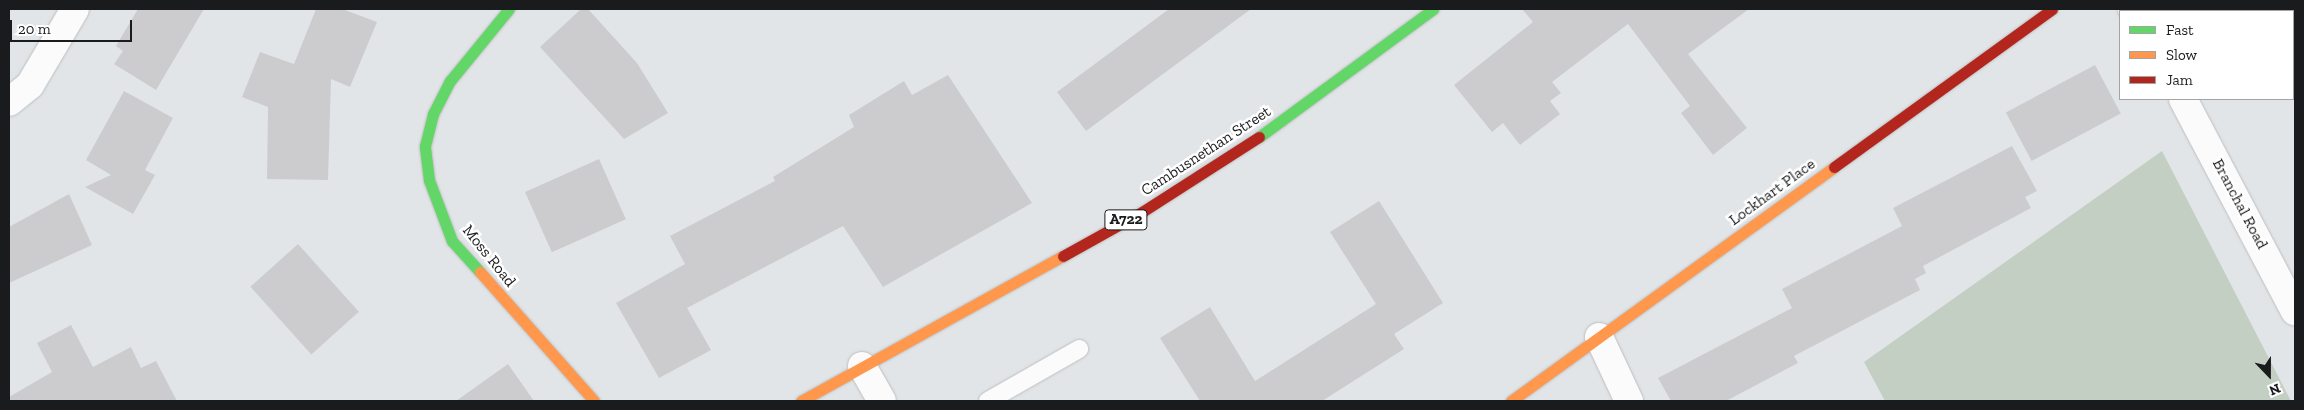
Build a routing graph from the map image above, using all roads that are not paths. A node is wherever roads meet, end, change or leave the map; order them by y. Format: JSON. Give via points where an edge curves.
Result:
{"nodes":[{"id":1,"x":509,"y":9,"type":"edge"},
{"id":2,"x":1433,"y":9,"type":"edge"},
{"id":3,"x":2052,"y":9,"type":"edge"},
{"id":4,"x":66,"y":12,"type":"edge"},
{"id":5,"x":2184,"y":100,"type":"edge"},
{"id":6,"x":9,"y":102,"type":"edge"},
{"id":7,"x":2295,"y":311,"type":"edge"},
{"id":8,"x":1599,"y":337,"type":"junction"},
{"id":9,"x":1079,"y":349,"type":"dead end"},
{"id":10,"x":862,"y":366,"type":"junction"},
{"id":11,"x":594,"y":401,"type":"edge"},
{"id":12,"x":801,"y":401,"type":"edge"},
{"id":13,"x":882,"y":401,"type":"edge"},
{"id":14,"x":988,"y":401,"type":"edge"},
{"id":15,"x":1511,"y":401,"type":"edge"},
{"id":16,"x":1629,"y":401,"type":"edge"}],
"edges":[{"from":1,"to":11,"type":"street","name":"Moss Road","via":[[450,82],[433,114],[425,146],[429,180],[452,240]]},
{"from":2,"to":10,"type":"street","name":"Cambusnethan Street","number":"A722","via":[[1270,130],[1142,212]]},
{"from":3,"to":8,"type":"street","name":"Lockhart Place"},
{"from":4,"to":6,"type":"street","via":[[30,84]]},
{"from":5,"to":7,"type":"street","name":"Branchal Road"},
{"from":8,"to":15,"type":"street","name":"Lockhart Place"},
{"from":8,"to":16,"type":"street"},
{"from":9,"to":14,"type":"lane"},
{"from":10,"to":12,"type":"street","name":"Cambusnethan Street","number":"A722"},
{"from":10,"to":13,"type":"street"}]}
